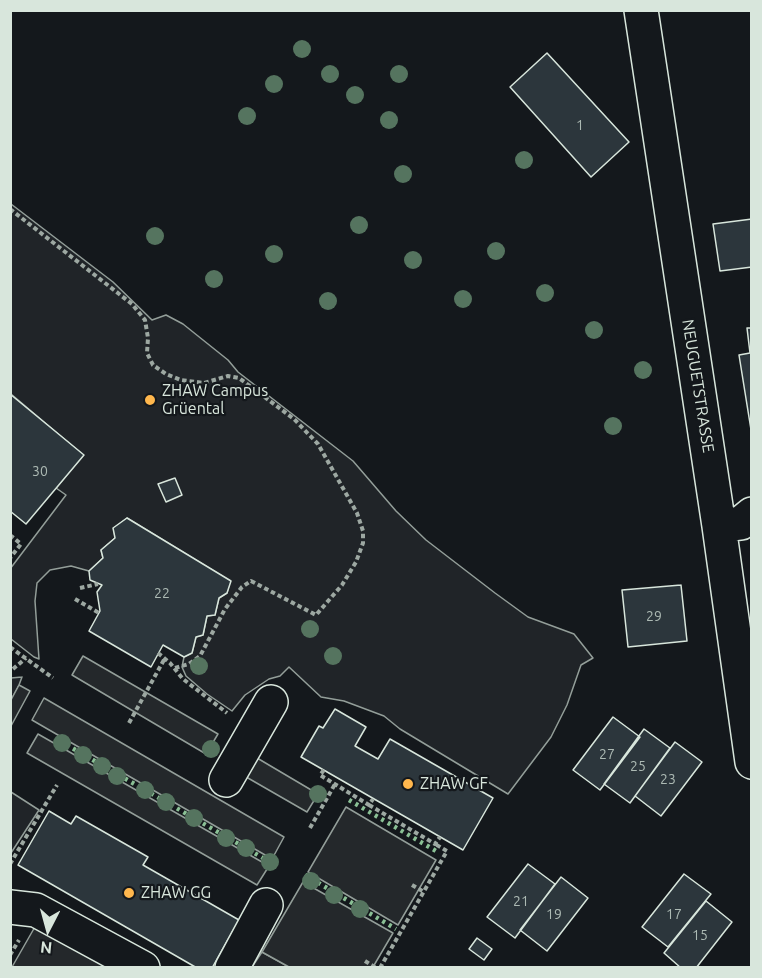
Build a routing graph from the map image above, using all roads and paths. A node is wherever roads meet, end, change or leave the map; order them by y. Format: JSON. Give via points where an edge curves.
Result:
{"nodes":[{"id":1,"x":641,"y":10,"type":"edge"},
{"id":2,"x":10,"y":209,"type":"edge"},
{"id":3,"x":752,"y":514,"type":"edge"},
{"id":4,"x":719,"y":526,"type":"junction"},
{"id":5,"x":10,"y":535,"type":"edge"},
{"id":6,"x":10,"y":558,"type":"edge"},
{"id":7,"x":98,"y":584,"type":"dead end"},
{"id":8,"x":80,"y":588,"type":"dead end"},
{"id":9,"x":75,"y":599,"type":"dead end"},
{"id":10,"x":99,"y":613,"type":"dead end"},
{"id":11,"x":10,"y":646,"type":"edge"},
{"id":12,"x":158,"y":653,"type":"dead end"},
{"id":13,"x":26,"y":658,"type":"junction"},
{"id":14,"x":165,"y":658,"type":"junction"},
{"id":15,"x":175,"y":668,"type":"junction"},
{"id":16,"x":13,"y":669,"type":"dead end"},
{"id":17,"x":53,"y":678,"type":"dead end"},
{"id":18,"x":272,"y":702,"type":"dead end"},
{"id":19,"x":229,"y":714,"type":"dead end"},
{"id":20,"x":129,"y":723,"type":"dead end"},
{"id":21,"x":752,"y":762,"type":"edge"},
{"id":22,"x":324,"y":770,"type":"dead end"},
{"id":23,"x":226,"y":780,"type":"dead end"},
{"id":24,"x":57,"y":784,"type":"dead end"},
{"id":25,"x":335,"y":784,"type":"junction"},
{"id":26,"x":373,"y":799,"type":"dead end"},
{"id":27,"x":369,"y":805,"type":"junction"},
{"id":28,"x":310,"y":828,"type":"dead end"},
{"id":29,"x":440,"y":837,"type":"dead end"},
{"id":30,"x":435,"y":844,"type":"junction"},
{"id":31,"x":10,"y":864,"type":"edge"},
{"id":32,"x":412,"y":885,"type":"dead end"},
{"id":33,"x":424,"y":892,"type":"junction"},
{"id":34,"x":266,"y":905,"type":"dead end"},
{"id":35,"x":10,"y":907,"type":"edge"},
{"id":36,"x":365,"y":961,"type":"dead end"},
{"id":37,"x":143,"y":968,"type":"edge"},
{"id":38,"x":232,"y":968,"type":"edge"},
{"id":39,"x":378,"y":968,"type":"edge"}],
"edges":[{"from":1,"to":4,"type":"street","name":"NEUGUETSTRASSE"},
{"from":2,"to":15,"type":"path","via":[[132,304],[145,320],[147,353],[153,365],[182,380],[239,378],[294,419],[318,444],[357,513],[363,543],[356,562],[316,615],[251,580],[225,609],[200,656]]},
{"from":3,"to":4,"type":"street","via":[[741,523]]},
{"from":4,"to":21,"type":"street","name":"NEUGUETSTRASSE"},
{"from":5,"to":6,"type":"path","via":[[21,544]]},
{"from":7,"to":8,"type":"path"},
{"from":9,"to":10,"type":"path"},
{"from":11,"to":13,"type":"path"},
{"from":12,"to":14,"type":"path"},
{"from":13,"to":16,"type":"path"},
{"from":13,"to":17,"type":"path"},
{"from":14,"to":15,"type":"path"},
{"from":14,"to":20,"type":"path"},
{"from":15,"to":19,"type":"path","via":[[197,691]]},
{"from":18,"to":23,"type":"street"},
{"from":22,"to":25,"type":"path","via":[[320,776]]},
{"from":24,"to":31,"type":"path"},
{"from":25,"to":27,"type":"path"},
{"from":25,"to":28,"type":"path"},
{"from":26,"to":27,"type":"path"},
{"from":27,"to":30,"type":"path"},
{"from":29,"to":30,"type":"path"},
{"from":30,"to":33,"type":"path","via":[[447,851]]},
{"from":32,"to":33,"type":"path"},
{"from":33,"to":39,"type":"path"},
{"from":34,"to":38,"type":"street"},
{"from":35,"to":37,"type":"street","via":[[36,910]]},
{"from":36,"to":39,"type":"path"}]}
